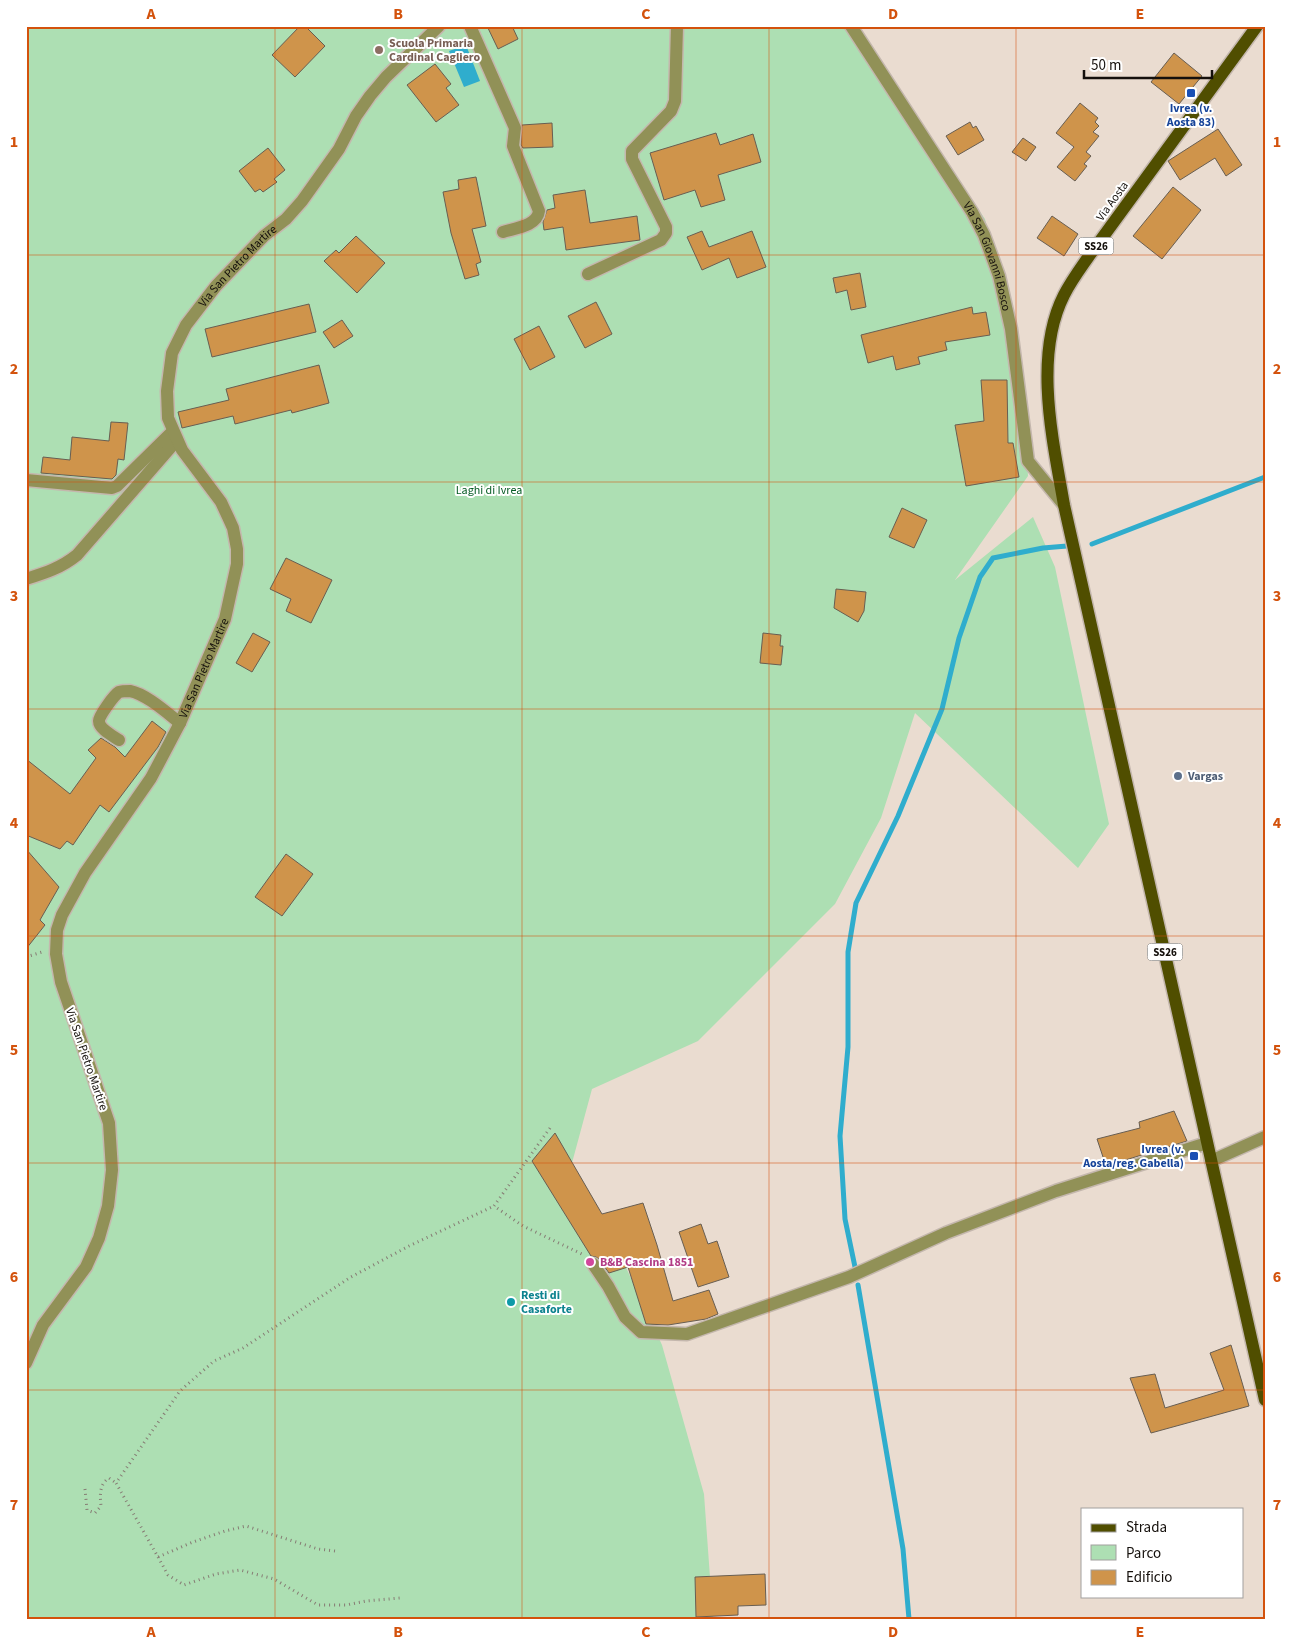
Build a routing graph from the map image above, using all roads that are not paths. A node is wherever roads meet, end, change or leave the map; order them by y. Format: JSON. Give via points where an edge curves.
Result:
{"nodes":[{"id":1,"x":439,"y":26,"type":"edge"},
{"id":2,"x":470,"y":26,"type":"edge"},
{"id":3,"x":677,"y":26,"type":"edge"},
{"id":4,"x":852,"y":26,"type":"edge"},
{"id":5,"x":1257,"y":26,"type":"edge"},
{"id":6,"x":503,"y":232,"type":"dead end"},
{"id":7,"x":588,"y":274,"type":"dead end"},
{"id":8,"x":175,"y":436,"type":"junction"},
{"id":9,"x":26,"y":480,"type":"edge"},
{"id":10,"x":1064,"y":505,"type":"junction"},
{"id":11,"x":26,"y":579,"type":"edge"},
{"id":12,"x":180,"y":723,"type":"junction"},
{"id":13,"x":119,"y":740,"type":"dead end"},
{"id":14,"x":1265,"y":1137,"type":"edge"},
{"id":15,"x":1207,"y":1143,"type":"junction"},
{"id":16,"x":1211,"y":1161,"type":"junction"},
{"id":17,"x":593,"y":1264,"type":"road end"},
{"id":18,"x":26,"y":1364,"type":"edge"},
{"id":19,"x":1265,"y":1400,"type":"edge"}],
"edges":[{"from":1,"to":8,"type":"street","name":"Via San Pietro Martire","via":[[370,96],[339,149],[302,202],[247,253],[186,325],[172,353],[168,379],[168,418]]},
{"from":2,"to":6,"type":"street","via":[[515,128],[513,146],[539,211],[534,222]]},
{"from":3,"to":7,"type":"street","via":[[675,101],[671,111],[632,151],[632,159],[666,227],[666,233],[661,240]]},
{"from":4,"to":10,"type":"street","name":"Via San Giovanni Bosco","via":[[984,235],[999,276],[1011,329],[1028,461]]},
{"from":5,"to":10,"type":"main road","name":"Via Aosta","number":"SS26","via":[[1089,256],[1056,315],[1048,394]]},
{"from":8,"to":9,"type":"street","via":[[112,488]]},
{"from":8,"to":11,"type":"street","via":[[77,556],[54,570]]},
{"from":8,"to":12,"type":"street","name":"Via San Pietro Martire","via":[[228,517],[237,549],[234,583],[225,619]]},
{"from":10,"to":15,"type":"main road","number":"SS26"},
{"from":12,"to":13,"type":"street","via":[[142,696],[121,691],[115,695],[99,722]]},
{"from":12,"to":18,"type":"street","name":"Via San Pietro Martire","via":[[151,778],[85,873],[57,930],[56,954],[61,982],[109,1123],[112,1170],[108,1206],[99,1238],[86,1267],[43,1325]]},
{"from":14,"to":16,"type":"street"},
{"from":15,"to":16,"type":"main road","number":"SS26"},
{"from":15,"to":17,"type":"street","via":[[1056,1191],[946,1233],[849,1277],[687,1334],[641,1332],[625,1317]]},
{"from":16,"to":19,"type":"main road","number":"SS26"}]}
